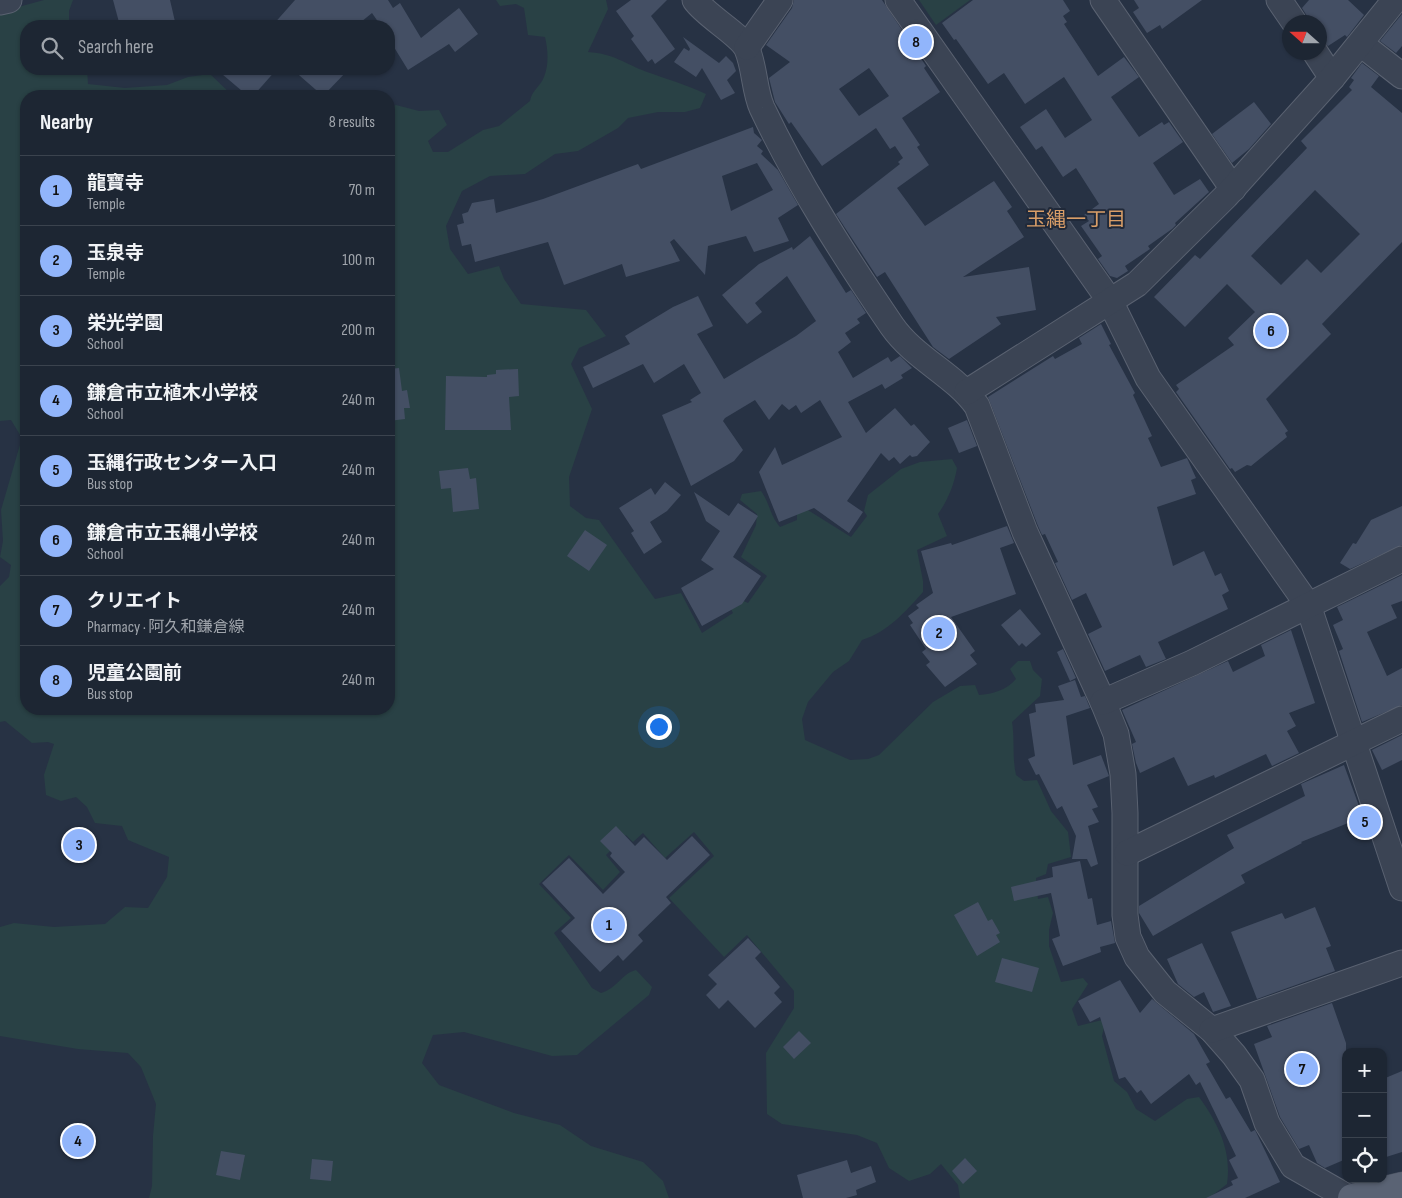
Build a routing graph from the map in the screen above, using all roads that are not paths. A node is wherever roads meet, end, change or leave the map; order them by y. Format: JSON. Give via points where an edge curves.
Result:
{"nodes":[{"id":1,"x":9,"y":0,"type":"edge"},
{"id":2,"x":695,"y":0,"type":"edge"},
{"id":3,"x":780,"y":0,"type":"edge"},
{"id":4,"x":898,"y":0,"type":"edge"},
{"id":5,"x":1103,"y":0,"type":"edge"},
{"id":6,"x":1279,"y":0,"type":"edge"},
{"id":7,"x":1395,"y":0,"type":"edge"},
{"id":8,"x":0,"y":2,"type":"edge"},
{"id":9,"x":1289,"y":15,"type":"edge"},
{"id":10,"x":1362,"y":44,"type":"junction"},
{"id":11,"x":747,"y":47,"type":"junction"},
{"id":12,"x":1320,"y":60,"type":"edge"},
{"id":13,"x":1402,"y":76,"type":"edge"},
{"id":14,"x":1332,"y":78,"type":"junction"},
{"id":15,"x":1233,"y":189,"type":"junction"},
{"id":16,"x":1110,"y":301,"type":"junction"},
{"id":17,"x":967,"y":392,"type":"junction"},
{"id":18,"x":1402,"y":559,"type":"edge"},
{"id":19,"x":1308,"y":605,"type":"junction"},
{"id":20,"x":1103,"y":702,"type":"junction"},
{"id":21,"x":1402,"y":719,"type":"edge"},
{"id":22,"x":1354,"y":742,"type":"junction"},
{"id":23,"x":1127,"y":853,"type":"junction"},
{"id":24,"x":1402,"y":888,"type":"edge"},
{"id":25,"x":1402,"y":963,"type":"edge"},
{"id":26,"x":1212,"y":1030,"type":"junction"},
{"id":27,"x":1402,"y":1186,"type":"edge"},
{"id":28,"x":1351,"y":1198,"type":"edge"}],
"edges":[{"from":1,"to":8,"type":"street"},
{"from":2,"to":11,"type":"street"},
{"from":3,"to":11,"type":"street"},
{"from":4,"to":16,"type":"street"},
{"from":5,"to":15,"type":"street"},
{"from":6,"to":9,"type":"street"},
{"from":7,"to":10,"type":"street"},
{"from":10,"to":13,"type":"street"},
{"from":10,"to":14,"type":"street"},
{"from":11,"to":17,"type":"street","via":[[761,105],[783,149],[857,273],[911,349]]},
{"from":12,"to":14,"type":"street"},
{"from":14,"to":15,"type":"street"},
{"from":15,"to":16,"type":"street","via":[[1137,284]]},
{"from":16,"to":17,"type":"street"},
{"from":16,"to":19,"type":"street","via":[[1148,378]]},
{"from":17,"to":20,"type":"street","via":[[977,406],[1024,532]]},
{"from":18,"to":19,"type":"street"},
{"from":19,"to":20,"type":"street","via":[[1192,663]]},
{"from":19,"to":22,"type":"street"},
{"from":20,"to":23,"type":"street","via":[[1116,734],[1123,774]]},
{"from":21,"to":22,"type":"street"},
{"from":22,"to":23,"type":"street"},
{"from":22,"to":24,"type":"street"},
{"from":23,"to":26,"type":"street","via":[[1125,916],[1128,937],[1137,957],[1165,992]]},
{"from":25,"to":26,"type":"street"},
{"from":26,"to":28,"type":"street","via":[[1252,1080],[1267,1123],[1292,1166]]},
{"from":27,"to":28,"type":"main road"}]}
